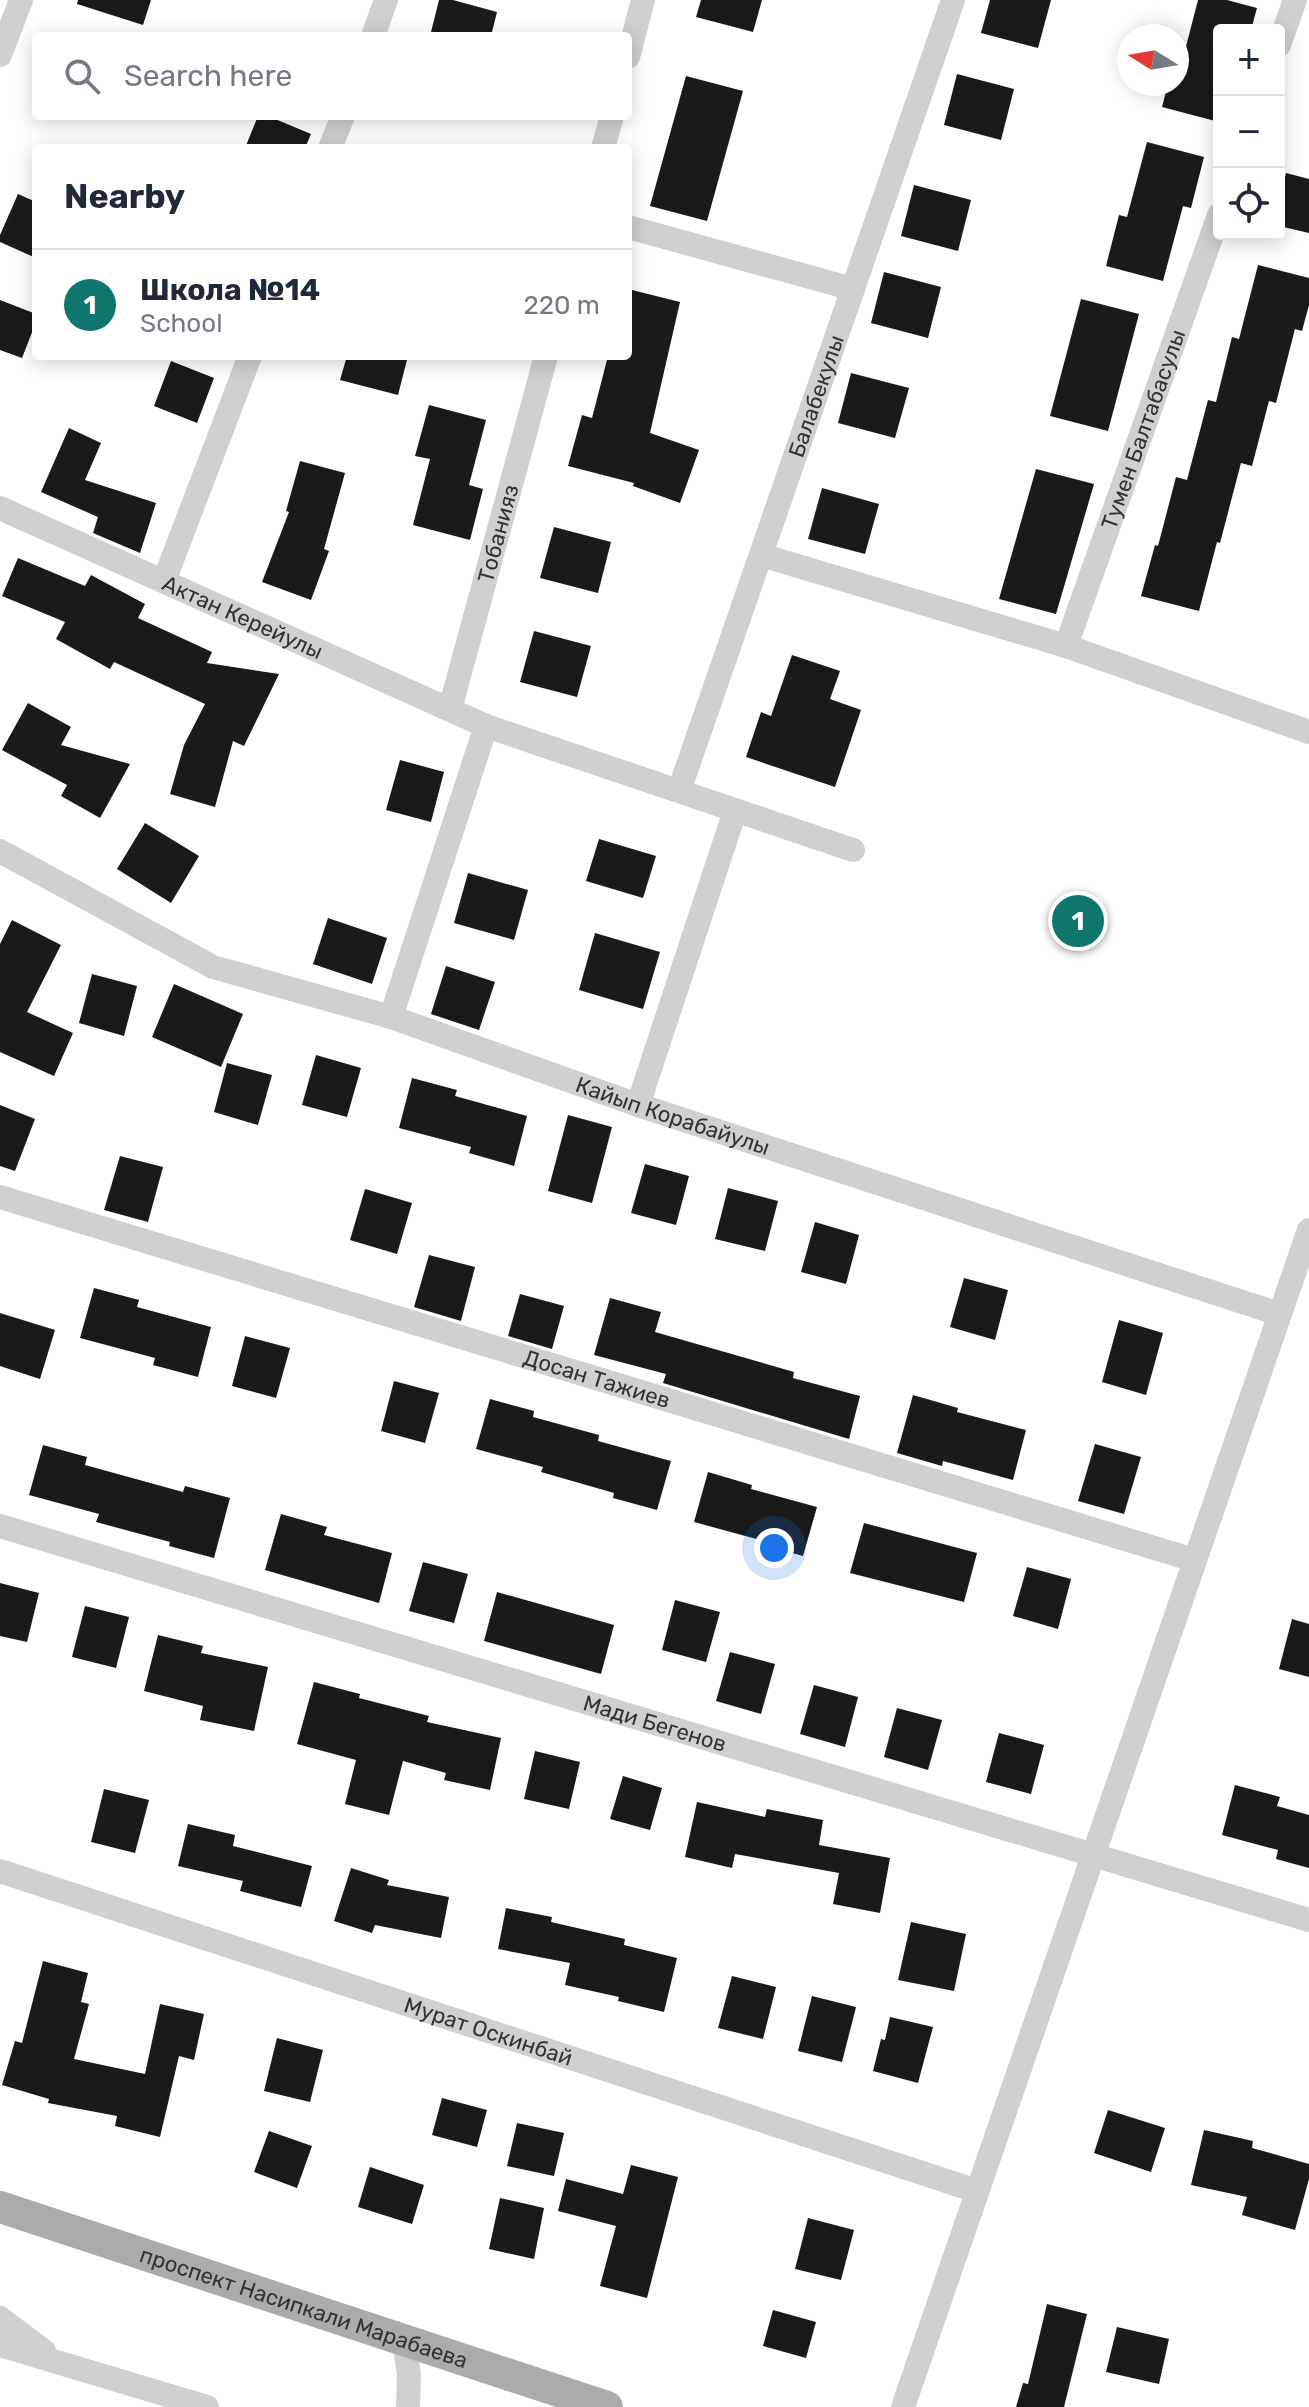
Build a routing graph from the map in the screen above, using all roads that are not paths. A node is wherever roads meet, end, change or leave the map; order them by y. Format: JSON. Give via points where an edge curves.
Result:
{"nodes":[{"id":1,"x":21,"y":0,"type":"edge"},
{"id":2,"x":386,"y":0,"type":"edge"},
{"id":3,"x":643,"y":0,"type":"edge"},
{"id":4,"x":953,"y":0,"type":"edge"},
{"id":5,"x":1295,"y":0,"type":"edge"},
{"id":6,"x":1285,"y":28,"type":"edge"},
{"id":7,"x":374,"y":32,"type":"edge"},
{"id":8,"x":632,"y":42,"type":"edge"},
{"id":9,"x":0,"y":55,"type":"edge"},
{"id":10,"x":341,"y":120,"type":"edge"},
{"id":11,"x":611,"y":120,"type":"edge"},
{"id":12,"x":332,"y":144,"type":"edge"},
{"id":13,"x":604,"y":144,"type":"edge"},
{"id":14,"x":632,"y":228,"type":"edge"},
{"id":15,"x":1213,"y":232,"type":"edge"},
{"id":16,"x":853,"y":289,"type":"junction"},
{"id":17,"x":248,"y":360,"type":"edge"},
{"id":18,"x":545,"y":360,"type":"edge"},
{"id":19,"x":0,"y":508,"type":"edge"},
{"id":20,"x":761,"y":555,"type":"junction"},
{"id":21,"x":164,"y":581,"type":"junction"},
{"id":22,"x":1066,"y":646,"type":"junction"},
{"id":23,"x":450,"y":709,"type":"junction"},
{"id":24,"x":486,"y":726,"type":"junction"},
{"id":25,"x":1309,"y":732,"type":"edge"},
{"id":26,"x":679,"y":791,"type":"junction"},
{"id":27,"x":735,"y":811,"type":"junction"},
{"id":28,"x":853,"y":850,"type":"dead end"},
{"id":29,"x":0,"y":851,"type":"edge"},
{"id":30,"x":391,"y":1017,"type":"junction"},
{"id":31,"x":638,"y":1105,"type":"junction"},
{"id":32,"x":0,"y":1197,"type":"edge"},
{"id":33,"x":1309,"y":1230,"type":"edge"},
{"id":34,"x":1279,"y":1314,"type":"junction"},
{"id":35,"x":0,"y":1526,"type":"edge"},
{"id":36,"x":1194,"y":1560,"type":"junction"},
{"id":37,"x":1093,"y":1856,"type":"junction"},
{"id":38,"x":0,"y":1871,"type":"edge"},
{"id":39,"x":1309,"y":1920,"type":"edge"},
{"id":40,"x":977,"y":2191,"type":"junction"},
{"id":41,"x":0,"y":2207,"type":"edge"},
{"id":42,"x":0,"y":2318,"type":"edge"},
{"id":43,"x":404,"y":2340,"type":"junction"},
{"id":44,"x":0,"y":2345,"type":"edge"},
{"id":45,"x":59,"y":2361,"type":"junction"},
{"id":46,"x":207,"y":2407,"type":"edge"},
{"id":47,"x":408,"y":2407,"type":"edge"},
{"id":48,"x":607,"y":2407,"type":"edge"},
{"id":49,"x":903,"y":2407,"type":"edge"}],
"edges":[{"from":1,"to":9,"type":"street"},
{"from":2,"to":7,"type":"street"},
{"from":3,"to":8,"type":"street"},
{"from":4,"to":16,"type":"street","name":"Балабекулы"},
{"from":5,"to":6,"type":"street"},
{"from":10,"to":12,"type":"street"},
{"from":11,"to":13,"type":"street"},
{"from":14,"to":16,"type":"street"},
{"from":15,"to":22,"type":"street","name":"Тумен Балтабасулы"},
{"from":16,"to":20,"type":"street","name":"Балабекулы"},
{"from":17,"to":21,"type":"street"},
{"from":18,"to":23,"type":"street","name":"Тобанияз"},
{"from":19,"to":21,"type":"street","name":"Актан Керейулы"},
{"from":20,"to":22,"type":"street"},
{"from":20,"to":26,"type":"street","name":"Балабекулы"},
{"from":21,"to":23,"type":"street","name":"Актан Керейулы"},
{"from":22,"to":25,"type":"street"},
{"from":23,"to":24,"type":"street","name":"Актан Керейулы"},
{"from":24,"to":26,"type":"street","name":"Актан Керейулы"},
{"from":24,"to":30,"type":"street"},
{"from":26,"to":27,"type":"street","name":"Актан Керейулы"},
{"from":27,"to":28,"type":"street","name":"Актан Керейулы"},
{"from":27,"to":31,"type":"street"},
{"from":29,"to":30,"type":"street","name":"Кайып Корабайулы","via":[[213,967]]},
{"from":30,"to":31,"type":"street","name":"Кайып Корабайулы"},
{"from":31,"to":34,"type":"street","name":"Кайып Корабайулы"},
{"from":32,"to":36,"type":"street","name":"Досан Тажиев"},
{"from":33,"to":34,"type":"street"},
{"from":34,"to":36,"type":"street"},
{"from":35,"to":37,"type":"street","name":"Мади Бегенов"},
{"from":36,"to":37,"type":"street"},
{"from":37,"to":39,"type":"street","name":"Мади Бегенов"},
{"from":37,"to":40,"type":"street"},
{"from":38,"to":40,"type":"street","name":"Мурат Оскинбай"},
{"from":40,"to":49,"type":"street"},
{"from":41,"to":43,"type":"main road","name":"проспект Насипкали Марабаева"},
{"from":42,"to":45,"type":"street"},
{"from":43,"to":47,"type":"street"},
{"from":43,"to":48,"type":"main road","name":"проспект Насипкали Марабаева"},
{"from":44,"to":45,"type":"street"},
{"from":45,"to":46,"type":"street"}]}
